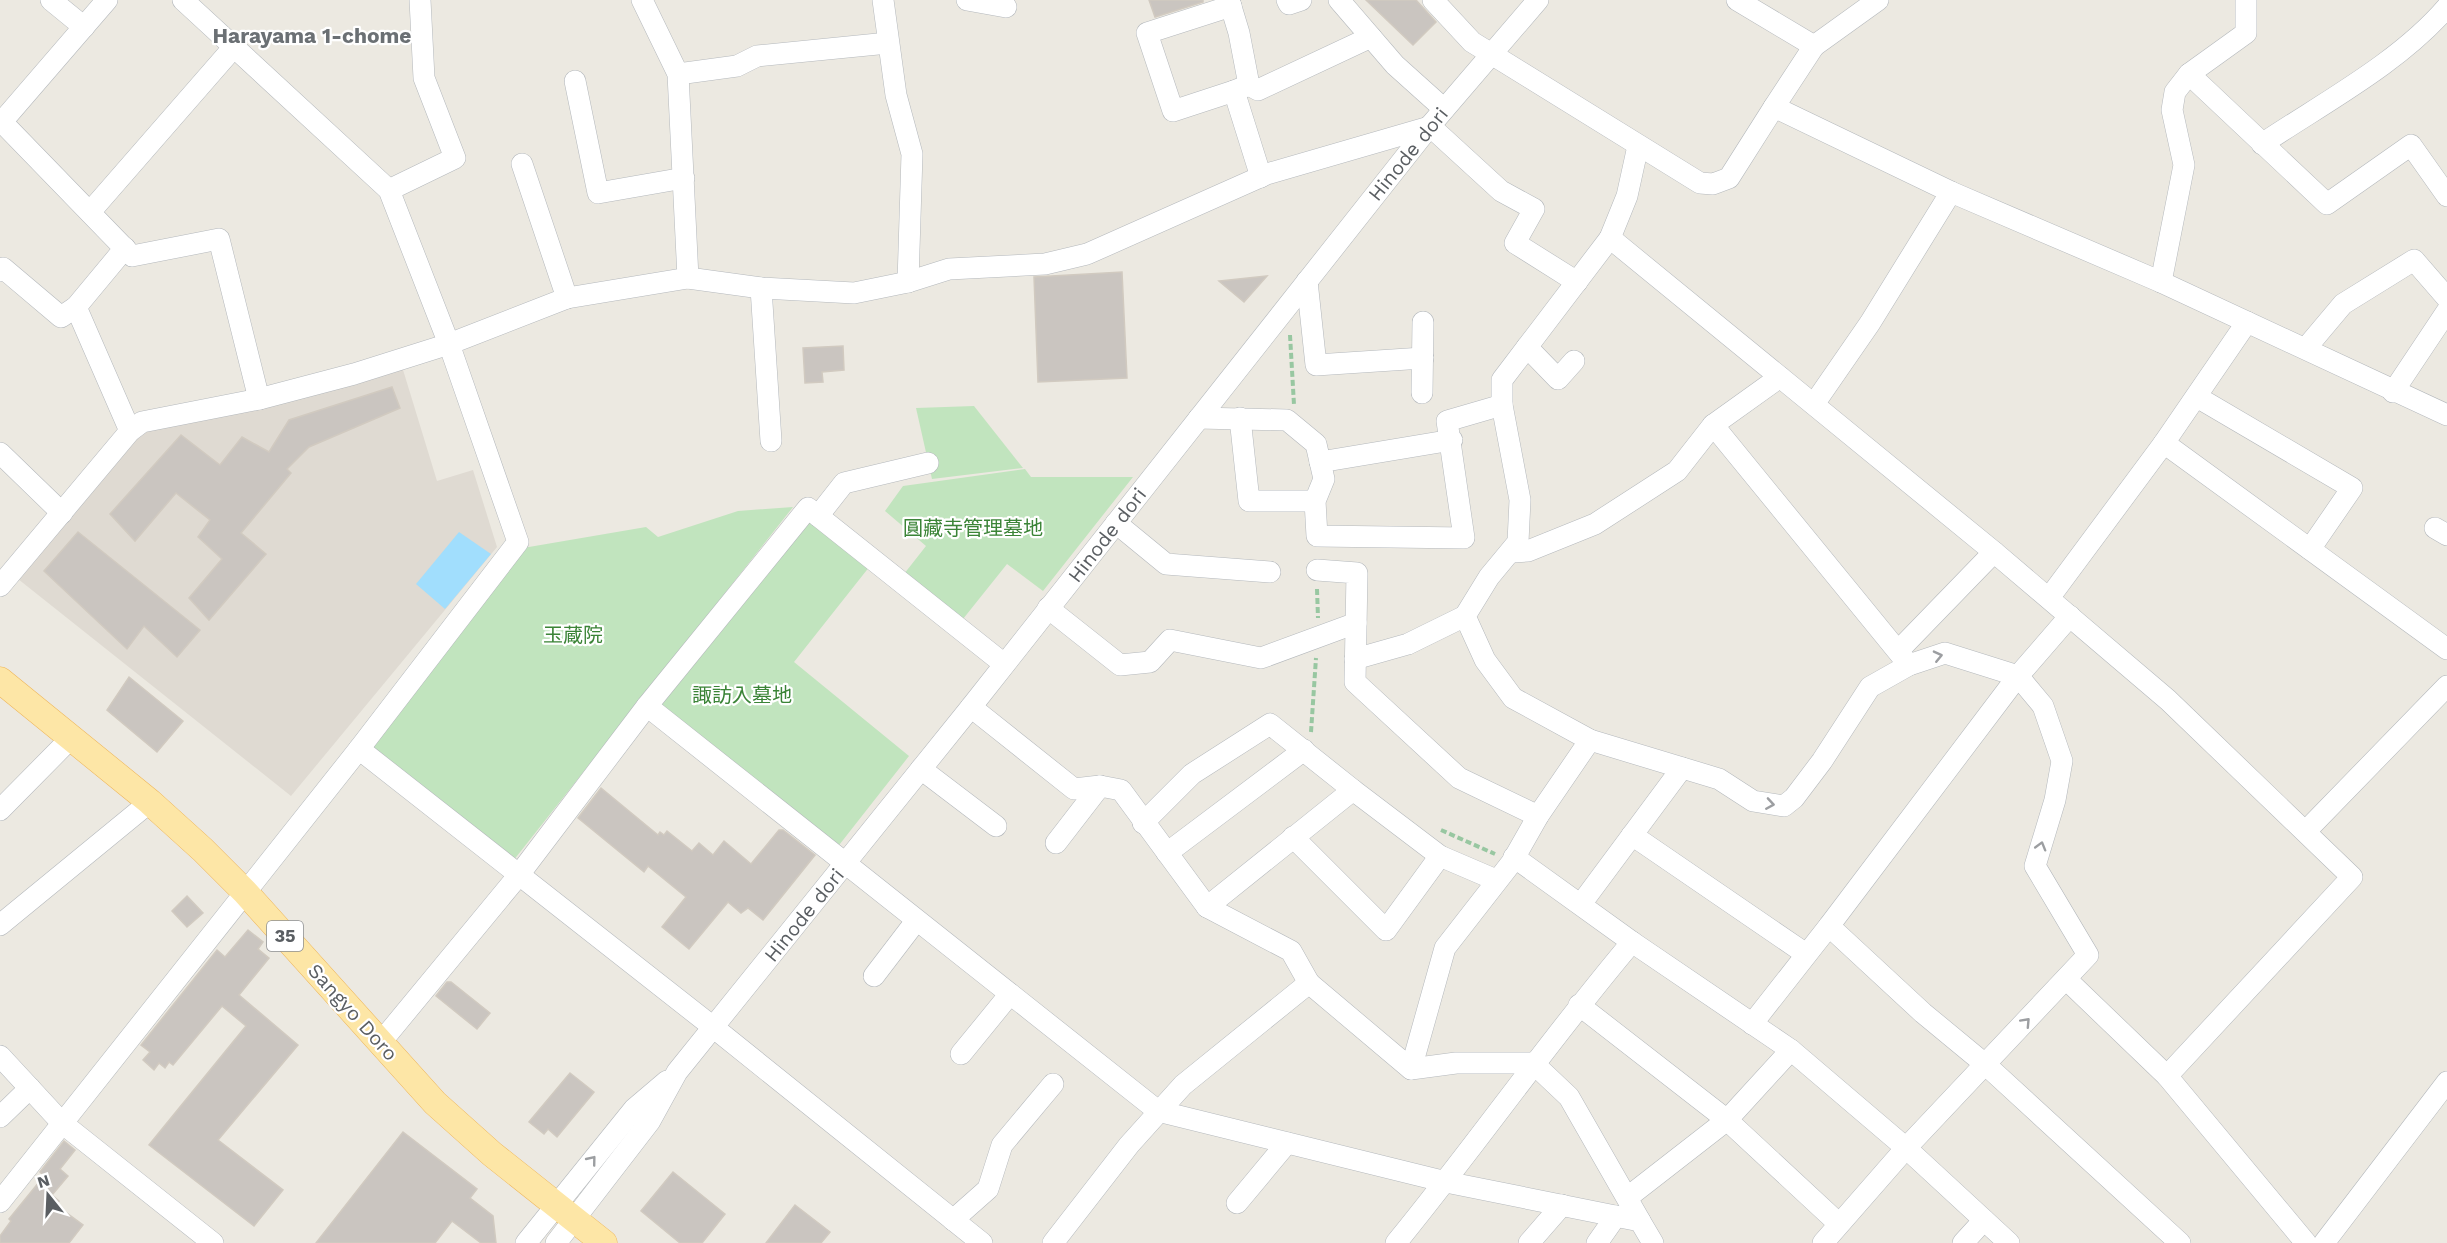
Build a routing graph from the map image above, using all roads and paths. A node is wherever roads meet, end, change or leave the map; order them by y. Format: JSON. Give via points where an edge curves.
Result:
{"nodes":[{"id":1,"x":51,"y":0,"type":"edge"},
{"id":2,"x":107,"y":0,"type":"edge"},
{"id":3,"x":183,"y":0,"type":"edge"},
{"id":4,"x":420,"y":0,"type":"edge"},
{"id":5,"x":642,"y":0,"type":"edge"},
{"id":6,"x":883,"y":0,"type":"edge"},
{"id":7,"x":967,"y":0,"type":"edge"},
{"id":8,"x":1287,"y":0,"type":"edge"},
{"id":9,"x":1301,"y":0,"type":"edge"},
{"id":10,"x":1340,"y":0,"type":"edge"},
{"id":11,"x":1433,"y":0,"type":"edge"},
{"id":12,"x":1539,"y":0,"type":"edge"},
{"id":13,"x":1737,"y":0,"type":"edge"},
{"id":14,"x":1878,"y":0,"type":"edge"},
{"id":15,"x":2246,"y":0,"type":"edge"},
{"id":16,"x":1230,"y":3,"type":"edge"},
{"id":17,"x":1006,"y":7,"type":"dead end"},
{"id":18,"x":2447,"y":8,"type":"edge"},
{"id":19,"x":84,"y":27,"type":"junction"},
{"id":20,"x":1371,"y":37,"type":"junction"},
{"id":21,"x":888,"y":43,"type":"junction"},
{"id":22,"x":1814,"y":46,"type":"junction"},
{"id":23,"x":233,"y":48,"type":"junction"},
{"id":24,"x":1490,"y":54,"type":"junction"},
{"id":25,"x":2189,"y":74,"type":"junction"},
{"id":26,"x":678,"y":75,"type":"junction"},
{"id":27,"x":575,"y":81,"type":"dead end"},
{"id":28,"x":1241,"y":88,"type":"junction"},
{"id":29,"x":1774,"y":107,"type":"junction"},
{"id":30,"x":1444,"y":109,"type":"junction"},
{"id":31,"x":1,"y":122,"type":"edge"},
{"id":32,"x":1430,"y":126,"type":"junction"},
{"id":33,"x":2262,"y":144,"type":"junction"},
{"id":34,"x":1638,"y":146,"type":"junction"},
{"id":35,"x":522,"y":164,"type":"dead end"},
{"id":36,"x":1261,"y":177,"type":"junction"},
{"id":37,"x":684,"y":178,"type":"junction"},
{"id":38,"x":388,"y":190,"type":"junction"},
{"id":39,"x":1951,"y":192,"type":"junction"},
{"id":40,"x":2447,"y":196,"type":"edge"},
{"id":41,"x":90,"y":212,"type":"junction"},
{"id":42,"x":1610,"y":238,"type":"junction"},
{"id":43,"x":125,"y":249,"type":"junction"},
{"id":44,"x":0,"y":271,"type":"edge"},
{"id":45,"x":688,"y":278,"type":"junction"},
{"id":46,"x":1307,"y":281,"type":"junction"},
{"id":47,"x":908,"y":282,"type":"junction"},
{"id":48,"x":1577,"y":282,"type":"junction"},
{"id":49,"x":2161,"y":282,"type":"junction"},
{"id":50,"x":761,"y":288,"type":"junction"},
{"id":51,"x":567,"y":298,"type":"junction"},
{"id":52,"x":2447,"y":298,"type":"edge"},
{"id":53,"x":76,"y":307,"type":"junction"},
{"id":54,"x":2447,"y":311,"type":"edge"},
{"id":55,"x":1423,"y":322,"type":"dead end"},
{"id":56,"x":2247,"y":322,"type":"junction"},
{"id":57,"x":449,"y":344,"type":"junction"},
{"id":58,"x":1527,"y":347,"type":"junction"},
{"id":59,"x":2306,"y":348,"type":"junction"},
{"id":60,"x":1423,"y":358,"type":"junction"},
{"id":61,"x":1574,"y":361,"type":"dead end"},
{"id":62,"x":1780,"y":377,"type":"junction"},
{"id":63,"x":2393,"y":392,"type":"junction"},
{"id":64,"x":1422,"y":393,"type":"dead end"},
{"id":65,"x":2197,"y":397,"type":"junction"},
{"id":66,"x":259,"y":399,"type":"junction"},
{"id":67,"x":1814,"y":404,"type":"junction"},
{"id":68,"x":1502,"y":405,"type":"junction"},
{"id":69,"x":2447,"y":415,"type":"edge"},
{"id":70,"x":1199,"y":418,"type":"junction"},
{"id":71,"x":1240,"y":418,"type":"junction"},
{"id":72,"x":1713,"y":425,"type":"junction"},
{"id":73,"x":130,"y":430,"type":"junction"},
{"id":74,"x":1452,"y":440,"type":"junction"},
{"id":75,"x":771,"y":441,"type":"dead end"},
{"id":76,"x":2164,"y":443,"type":"junction"},
{"id":77,"x":0,"y":453,"type":"edge"},
{"id":78,"x":1320,"y":462,"type":"junction"},
{"id":79,"x":928,"y":463,"type":"dead end"},
{"id":80,"x":1315,"y":501,"type":"junction"},
{"id":81,"x":62,"y":513,"type":"junction"},
{"id":82,"x":818,"y":516,"type":"junction"},
{"id":83,"x":1116,"y":523,"type":"junction"},
{"id":84,"x":2310,"y":549,"type":"junction"},
{"id":85,"x":1512,"y":552,"type":"junction"},
{"id":86,"x":1994,"y":552,"type":"junction"},
{"id":87,"x":1317,"y":570,"type":"joint"},
{"id":88,"x":1270,"y":572,"type":"dead end"},
{"id":89,"x":0,"y":586,"type":"edge"},
{"id":90,"x":2049,"y":598,"type":"junction"},
{"id":91,"x":1048,"y":608,"type":"junction"},
{"id":92,"x":1465,"y":616,"type":"junction"},
{"id":93,"x":2070,"y":616,"type":"junction"},
{"id":94,"x":1356,"y":622,"type":"junction"},
{"id":95,"x":1318,"y":637,"type":"junction"},
{"id":96,"x":2447,"y":648,"type":"edge"},
{"id":97,"x":1904,"y":658,"type":"junction"},
{"id":98,"x":1355,"y":659,"type":"junction"},
{"id":99,"x":1004,"y":664,"type":"junction"},
{"id":100,"x":2018,"y":676,"type":"junction"},
{"id":101,"x":0,"y":681,"type":"edge"},
{"id":102,"x":2447,"y":686,"type":"edge"},
{"id":103,"x":647,"y":706,"type":"junction"},
{"id":104,"x":971,"y":707,"type":"junction"},
{"id":105,"x":71,"y":738,"type":"junction"},
{"id":106,"x":1590,"y":740,"type":"junction"},
{"id":107,"x":1312,"y":745,"type":"junction"},
{"id":108,"x":359,"y":749,"type":"junction"},
{"id":109,"x":1682,"y":768,"type":"junction"},
{"id":110,"x":921,"y":769,"type":"junction"},
{"id":111,"x":1100,"y":786,"type":"junction"},
{"id":112,"x":1353,"y":790,"type":"junction"},
{"id":113,"x":150,"y":802,"type":"junction"},
{"id":114,"x":0,"y":810,"type":"edge"},
{"id":115,"x":1538,"y":816,"type":"junction"},
{"id":116,"x":1143,"y":823,"type":"junction"},
{"id":117,"x":996,"y":826,"type":"dead end"},
{"id":118,"x":1435,"y":827,"type":"dead end"},
{"id":119,"x":2306,"y":831,"type":"junction"},
{"id":120,"x":1632,"y":835,"type":"junction"},
{"id":121,"x":1293,"y":837,"type":"junction"},
{"id":122,"x":1056,"y":843,"type":"dead end"},
{"id":123,"x":1167,"y":853,"type":"junction"},
{"id":124,"x":1440,"y":856,"type":"junction"},
{"id":125,"x":1513,"y":860,"type":"junction"},
{"id":126,"x":845,"y":865,"type":"junction"},
{"id":127,"x":518,"y":876,"type":"junction"},
{"id":128,"x":1496,"y":880,"type":"junction"},
{"id":129,"x":245,"y":891,"type":"junction"},
{"id":130,"x":1581,"y":904,"type":"junction"},
{"id":131,"x":1207,"y":907,"type":"junction"},
{"id":132,"x":916,"y":921,"type":"junction"},
{"id":133,"x":0,"y":925,"type":"edge"},
{"id":134,"x":1829,"y":927,"type":"junction"},
{"id":135,"x":1632,"y":942,"type":"junction"},
{"id":136,"x":1806,"y":954,"type":"junction"},
{"id":137,"x":874,"y":976,"type":"dead end"},
{"id":138,"x":2066,"y":979,"type":"junction"},
{"id":139,"x":1309,"y":983,"type":"junction"},
{"id":140,"x":1010,"y":994,"type":"junction"},
{"id":141,"x":1579,"y":1005,"type":"junction"},
{"id":142,"x":1752,"y":1024,"type":"junction"},
{"id":143,"x":713,"y":1027,"type":"junction"},
{"id":144,"x":381,"y":1042,"type":"junction"},
{"id":145,"x":1791,"y":1050,"type":"junction"},
{"id":146,"x":961,"y":1054,"type":"dead end"},
{"id":147,"x":0,"y":1056,"type":"edge"},
{"id":148,"x":1533,"y":1063,"type":"junction"},
{"id":149,"x":1986,"y":1065,"type":"junction"},
{"id":150,"x":1411,"y":1069,"type":"junction"},
{"id":151,"x":2167,"y":1076,"type":"junction"},
{"id":152,"x":2447,"y":1082,"type":"edge"},
{"id":153,"x":1053,"y":1084,"type":"dead end"},
{"id":154,"x":30,"y":1089,"type":"junction"},
{"id":155,"x":1158,"y":1112,"type":"junction"},
{"id":156,"x":0,"y":1117,"type":"edge"},
{"id":157,"x":1727,"y":1120,"type":"junction"},
{"id":158,"x":62,"y":1123,"type":"junction"},
{"id":159,"x":1287,"y":1143,"type":"junction"},
{"id":160,"x":1906,"y":1148,"type":"junction"},
{"id":161,"x":1446,"y":1182,"type":"junction"},
{"id":162,"x":1628,"y":1197,"type":"junction"},
{"id":163,"x":0,"y":1202,"type":"edge"},
{"id":164,"x":1237,"y":1203,"type":"dead end"},
{"id":165,"x":1562,"y":1205,"type":"junction"},
{"id":166,"x":565,"y":1213,"type":"junction"},
{"id":167,"x":1617,"y":1216,"type":"junction"},
{"id":168,"x":953,"y":1220,"type":"junction"},
{"id":169,"x":1984,"y":1220,"type":"junction"},
{"id":170,"x":1640,"y":1221,"type":"junction"},
{"id":171,"x":1838,"y":1223,"type":"junction"},
{"id":172,"x":213,"y":1243,"type":"edge"},
{"id":173,"x":526,"y":1243,"type":"edge"},
{"id":174,"x":556,"y":1243,"type":"edge"},
{"id":175,"x":604,"y":1243,"type":"edge"},
{"id":176,"x":982,"y":1243,"type":"edge"},
{"id":177,"x":1053,"y":1243,"type":"edge"},
{"id":178,"x":1396,"y":1243,"type":"edge"},
{"id":179,"x":1529,"y":1243,"type":"edge"},
{"id":180,"x":1597,"y":1243,"type":"edge"},
{"id":181,"x":1653,"y":1243,"type":"edge"},
{"id":182,"x":1823,"y":1243,"type":"edge"},
{"id":183,"x":1963,"y":1243,"type":"edge"},
{"id":184,"x":2009,"y":1243,"type":"edge"},
{"id":185,"x":2180,"y":1243,"type":"edge"},
{"id":186,"x":2306,"y":1243,"type":"edge"},
{"id":187,"x":2324,"y":1243,"type":"edge"}],
"edges":[{"from":1,"to":19,"type":"street"},
{"from":2,"to":19,"type":"street"},
{"from":3,"to":23,"type":"street"},
{"from":4,"to":38,"type":"street","via":[[424,78],[455,158]]},
{"from":5,"to":26,"type":"street"},
{"from":6,"to":21,"type":"street"},
{"from":7,"to":17,"type":"street"},
{"from":8,"to":9,"type":"street","via":[[1289,4]]},
{"from":10,"to":20,"type":"street"},
{"from":11,"to":24,"type":"street","via":[[1472,42]]},
{"from":12,"to":24,"type":"street","name":"Hinode dori"},
{"from":13,"to":22,"type":"street"},
{"from":14,"to":22,"type":"street"},
{"from":15,"to":25,"type":"street","via":[[2246,33]]},
{"from":16,"to":28,"type":"street","via":[[1239,33]]},
{"from":16,"to":28,"type":"street","via":[[1148,33],[1173,111]]},
{"from":18,"to":33,"type":"street","via":[[2430,28],[2394,56]]},
{"from":19,"to":31,"type":"street"},
{"from":20,"to":28,"type":"street","via":[[1258,90]]},
{"from":20,"to":30,"type":"street","via":[[1395,65]]},
{"from":21,"to":26,"type":"street","via":[[757,56],[736,66]]},
{"from":21,"to":47,"type":"street","via":[[896,95],[912,154]]},
{"from":22,"to":29,"type":"street"},
{"from":23,"to":38,"type":"street"},
{"from":23,"to":41,"type":"street"},
{"from":24,"to":30,"type":"street","name":"Hinode dori"},
{"from":24,"to":34,"type":"street"},
{"from":25,"to":33,"type":"street"},
{"from":25,"to":49,"type":"street","via":[[2175,92],[2172,110],[2184,165]]},
{"from":26,"to":37,"type":"street"},
{"from":27,"to":37,"type":"street","via":[[598,193]]},
{"from":28,"to":36,"type":"street"},
{"from":29,"to":34,"type":"street","via":[[1729,178],[1713,184],[1700,183]]},
{"from":29,"to":39,"type":"street"},
{"from":30,"to":32,"type":"street","name":"Hinode dori"},
{"from":31,"to":41,"type":"street"},
{"from":32,"to":36,"type":"street"},
{"from":32,"to":46,"type":"street","name":"Hinode dori"},
{"from":32,"to":48,"type":"street","via":[[1501,191],[1534,209],[1515,243]]},
{"from":33,"to":40,"type":"street","via":[[2326,204],[2411,145]]},
{"from":34,"to":42,"type":"street","via":[[1627,196]]},
{"from":35,"to":51,"type":"street"},
{"from":36,"to":47,"type":"street","via":[[1087,254],[1045,264],[949,268]]},
{"from":37,"to":45,"type":"street"},
{"from":38,"to":57,"type":"street"},
{"from":39,"to":49,"type":"street"},
{"from":39,"to":67,"type":"street","via":[[1870,323]]},
{"from":41,"to":43,"type":"street"},
{"from":42,"to":48,"type":"street"},
{"from":42,"to":62,"type":"street"},
{"from":43,"to":53,"type":"street"},
{"from":43,"to":66,"type":"street","via":[[132,256],[219,239]]},
{"from":44,"to":53,"type":"street","via":[[3,268],[61,317]]},
{"from":45,"to":50,"type":"street"},
{"from":45,"to":51,"type":"street"},
{"from":46,"to":60,"type":"street","via":[[1316,365]]},
{"from":46,"to":70,"type":"street","name":"Hinode dori"},
{"from":47,"to":50,"type":"street","via":[[854,293]]},
{"from":48,"to":58,"type":"street"},
{"from":49,"to":56,"type":"street"},
{"from":50,"to":75,"type":"street"},
{"from":51,"to":57,"type":"street"},
{"from":52,"to":59,"type":"street","via":[[2414,260],[2343,303]]},
{"from":53,"to":73,"type":"street"},
{"from":54,"to":63,"type":"street"},
{"from":55,"to":60,"type":"street"},
{"from":56,"to":59,"type":"street"},
{"from":56,"to":65,"type":"street"},
{"from":57,"to":66,"type":"street"},
{"from":57,"to":108,"type":"street","via":[[518,542]]},
{"from":58,"to":61,"type":"street","via":[[1558,379]]},
{"from":58,"to":68,"type":"street","via":[[1502,380]]},
{"from":59,"to":63,"type":"street"},
{"from":60,"to":64,"type":"street"},
{"from":62,"to":67,"type":"street"},
{"from":62,"to":72,"type":"street"},
{"from":63,"to":69,"type":"street"},
{"from":65,"to":76,"type":"street"},
{"from":65,"to":84,"type":"street","via":[[2352,488]]},
{"from":66,"to":73,"type":"street","via":[[142,422]]},
{"from":67,"to":86,"type":"street"},
{"from":68,"to":74,"type":"street","via":[[1447,421]]},
{"from":68,"to":85,"type":"street","via":[[1520,500],[1518,542]]},
{"from":70,"to":71,"type":"street"},
{"from":70,"to":83,"type":"street","name":"Hinode dori"},
{"from":71,"to":78,"type":"street","via":[[1287,420],[1316,444]]},
{"from":71,"to":80,"type":"street","via":[[1249,501]]},
{"from":72,"to":85,"type":"street","via":[[1677,471],[1595,524],[1528,551]]},
{"from":72,"to":97,"type":"street"},
{"from":73,"to":81,"type":"street"},
{"from":74,"to":78,"type":"street"},
{"from":74,"to":80,"type":"street","via":[[1464,538],[1317,536]]},
{"from":76,"to":84,"type":"street"},
{"from":76,"to":90,"type":"street"},
{"from":77,"to":81,"type":"street"},
{"from":78,"to":80,"type":"street","via":[[1324,479]]},
{"from":79,"to":82,"type":"street","via":[[844,483]]},
{"from":81,"to":89,"type":"street"},
{"from":82,"to":99,"type":"street"},
{"from":82,"to":103,"type":"street","via":[[808,508]]},
{"from":83,"to":88,"type":"street","via":[[1166,564]]},
{"from":83,"to":91,"type":"street","name":"Hinode dori"},
{"from":84,"to":96,"type":"street"},
{"from":85,"to":92,"type":"street","via":[[1489,577]]},
{"from":86,"to":90,"type":"street"},
{"from":86,"to":97,"type":"street"},
{"from":87,"to":94,"type":"street","via":[[1357,573]]},
{"from":87,"to":95,"type":"path"},
{"from":90,"to":93,"type":"street"},
{"from":91,"to":95,"type":"street","via":[[1120,665],[1150,662],[1170,640],[1261,658]]},
{"from":91,"to":99,"type":"street","name":"Hinode dori"},
{"from":92,"to":98,"type":"street","via":[[1408,644]]},
{"from":92,"to":106,"type":"street","via":[[1485,660],[1513,698]]},
{"from":93,"to":100,"type":"street"},
{"from":93,"to":119,"type":"street","via":[[2168,700]]},
{"from":94,"to":95,"type":"street"},
{"from":94,"to":98,"type":"street"},
{"from":95,"to":107,"type":"path"},
{"from":97,"to":100,"type":"street","one_way":true,"via":[[1945,653]]},
{"from":109,"to":97,"type":"street","one_way":true,"via":[[1719,779],[1753,801],[1784,806],[1822,761],[1870,687]]},
{"from":98,"to":115,"type":"street","via":[[1355,682],[1459,778]]},
{"from":99,"to":104,"type":"street","name":"Hinode dori"},
{"from":100,"to":134,"type":"street"},
{"from":138,"to":100,"type":"street","one_way":true,"via":[[2088,955],[2035,866],[2062,761],[2043,706]]},
{"from":101,"to":105,"type":"main road","name":"Sangyo Doro","number":"35"},
{"from":102,"to":119,"type":"street"},
{"from":103,"to":126,"type":"street"},
{"from":103,"to":127,"type":"street"},
{"from":104,"to":110,"type":"street","name":"Hinode dori"},
{"from":104,"to":111,"type":"street","via":[[1074,789]]},
{"from":105,"to":113,"type":"main road","name":"Sangyo Doro","number":"35"},
{"from":105,"to":114,"type":"street"},
{"from":106,"to":109,"type":"street"},
{"from":106,"to":115,"type":"street"},
{"from":107,"to":112,"type":"street"},
{"from":107,"to":116,"type":"street","via":[[1270,724],[1192,774]]},
{"from":107,"to":123,"type":"street"},
{"from":108,"to":127,"type":"street"},
{"from":108,"to":129,"type":"street"},
{"from":109,"to":120,"type":"street"},
{"from":110,"to":117,"type":"street"},
{"from":110,"to":126,"type":"street","name":"Hinode dori"},
{"from":111,"to":116,"type":"street","via":[[1121,790]]},
{"from":111,"to":122,"type":"street"},
{"from":112,"to":121,"type":"street"},
{"from":112,"to":124,"type":"street"},
{"from":113,"to":129,"type":"main road","name":"Sangyo Doro","number":"35"},
{"from":113,"to":133,"type":"street"},
{"from":115,"to":125,"type":"street"},
{"from":116,"to":123,"type":"street"},
{"from":118,"to":125,"type":"path"},
{"from":119,"to":151,"type":"street","via":[[2352,877]]},
{"from":120,"to":130,"type":"street"},
{"from":120,"to":136,"type":"street"},
{"from":121,"to":124,"type":"street","via":[[1386,930]]},
{"from":121,"to":131,"type":"street"},
{"from":123,"to":131,"type":"street"},
{"from":124,"to":128,"type":"street"},
{"from":125,"to":128,"type":"street"},
{"from":125,"to":130,"type":"street"},
{"from":126,"to":132,"type":"street"},
{"from":126,"to":143,"type":"street","name":"Hinode dori"},
{"from":127,"to":143,"type":"street"},
{"from":127,"to":144,"type":"street"},
{"from":128,"to":150,"type":"street","via":[[1445,948]]},
{"from":129,"to":144,"type":"main road","name":"Sangyo Doro","number":"35"},
{"from":129,"to":158,"type":"street"},
{"from":130,"to":135,"type":"street"},
{"from":131,"to":139,"type":"street","via":[[1291,951]]},
{"from":132,"to":137,"type":"street"},
{"from":132,"to":140,"type":"street"},
{"from":134,"to":136,"type":"street"},
{"from":134,"to":149,"type":"street"},
{"from":135,"to":141,"type":"street"},
{"from":135,"to":142,"type":"street"},
{"from":136,"to":142,"type":"street"},
{"from":149,"to":138,"type":"street","one_way":true},
{"from":138,"to":151,"type":"street"},
{"from":139,"to":150,"type":"street"},
{"from":139,"to":155,"type":"street","via":[[1184,1084]]},
{"from":140,"to":146,"type":"street"},
{"from":140,"to":155,"type":"street"},
{"from":141,"to":148,"type":"street"},
{"from":141,"to":157,"type":"street"},
{"from":142,"to":145,"type":"street"},
{"from":143,"to":166,"type":"street","name":"Hinode dori","via":[[677,1072],[634,1108]]},
{"from":143,"to":168,"type":"street"},
{"from":144,"to":166,"type":"main road","name":"Sangyo Doro","number":"35","via":[[435,1103]]},
{"from":145,"to":157,"type":"street"},
{"from":145,"to":160,"type":"street"},
{"from":147,"to":154,"type":"street"},
{"from":148,"to":150,"type":"street","via":[[1456,1063]]},
{"from":148,"to":161,"type":"street"},
{"from":148,"to":162,"type":"street","via":[[1569,1097]]},
{"from":149,"to":160,"type":"street"},
{"from":149,"to":185,"type":"street"},
{"from":151,"to":186,"type":"street"},
{"from":152,"to":187,"type":"street"},
{"from":153,"to":168,"type":"street","via":[[1002,1145],[987,1189]]},
{"from":154,"to":156,"type":"street"},
{"from":154,"to":158,"type":"street"},
{"from":155,"to":159,"type":"street"},
{"from":155,"to":177,"type":"street"},
{"from":157,"to":162,"type":"street"},
{"from":157,"to":171,"type":"street"},
{"from":158,"to":163,"type":"street"},
{"from":158,"to":172,"type":"street"},
{"from":159,"to":161,"type":"street"},
{"from":159,"to":164,"type":"street"},
{"from":160,"to":169,"type":"street"},
{"from":160,"to":171,"type":"street"},
{"from":161,"to":165,"type":"street"},
{"from":161,"to":178,"type":"street"},
{"from":162,"to":170,"type":"street"},
{"from":165,"to":167,"type":"street"},
{"from":165,"to":179,"type":"street"},
{"from":166,"to":173,"type":"street","name":"Hinode dori"},
{"from":166,"to":174,"type":"street","name":"Hinode dori"},
{"from":166,"to":175,"type":"main road","name":"Sangyo Doro","number":"35"},
{"from":167,"to":170,"type":"street"},
{"from":167,"to":180,"type":"street"},
{"from":168,"to":176,"type":"street"},
{"from":169,"to":183,"type":"street"},
{"from":169,"to":184,"type":"street"},
{"from":170,"to":181,"type":"street"},
{"from":171,"to":182,"type":"street"}]}
